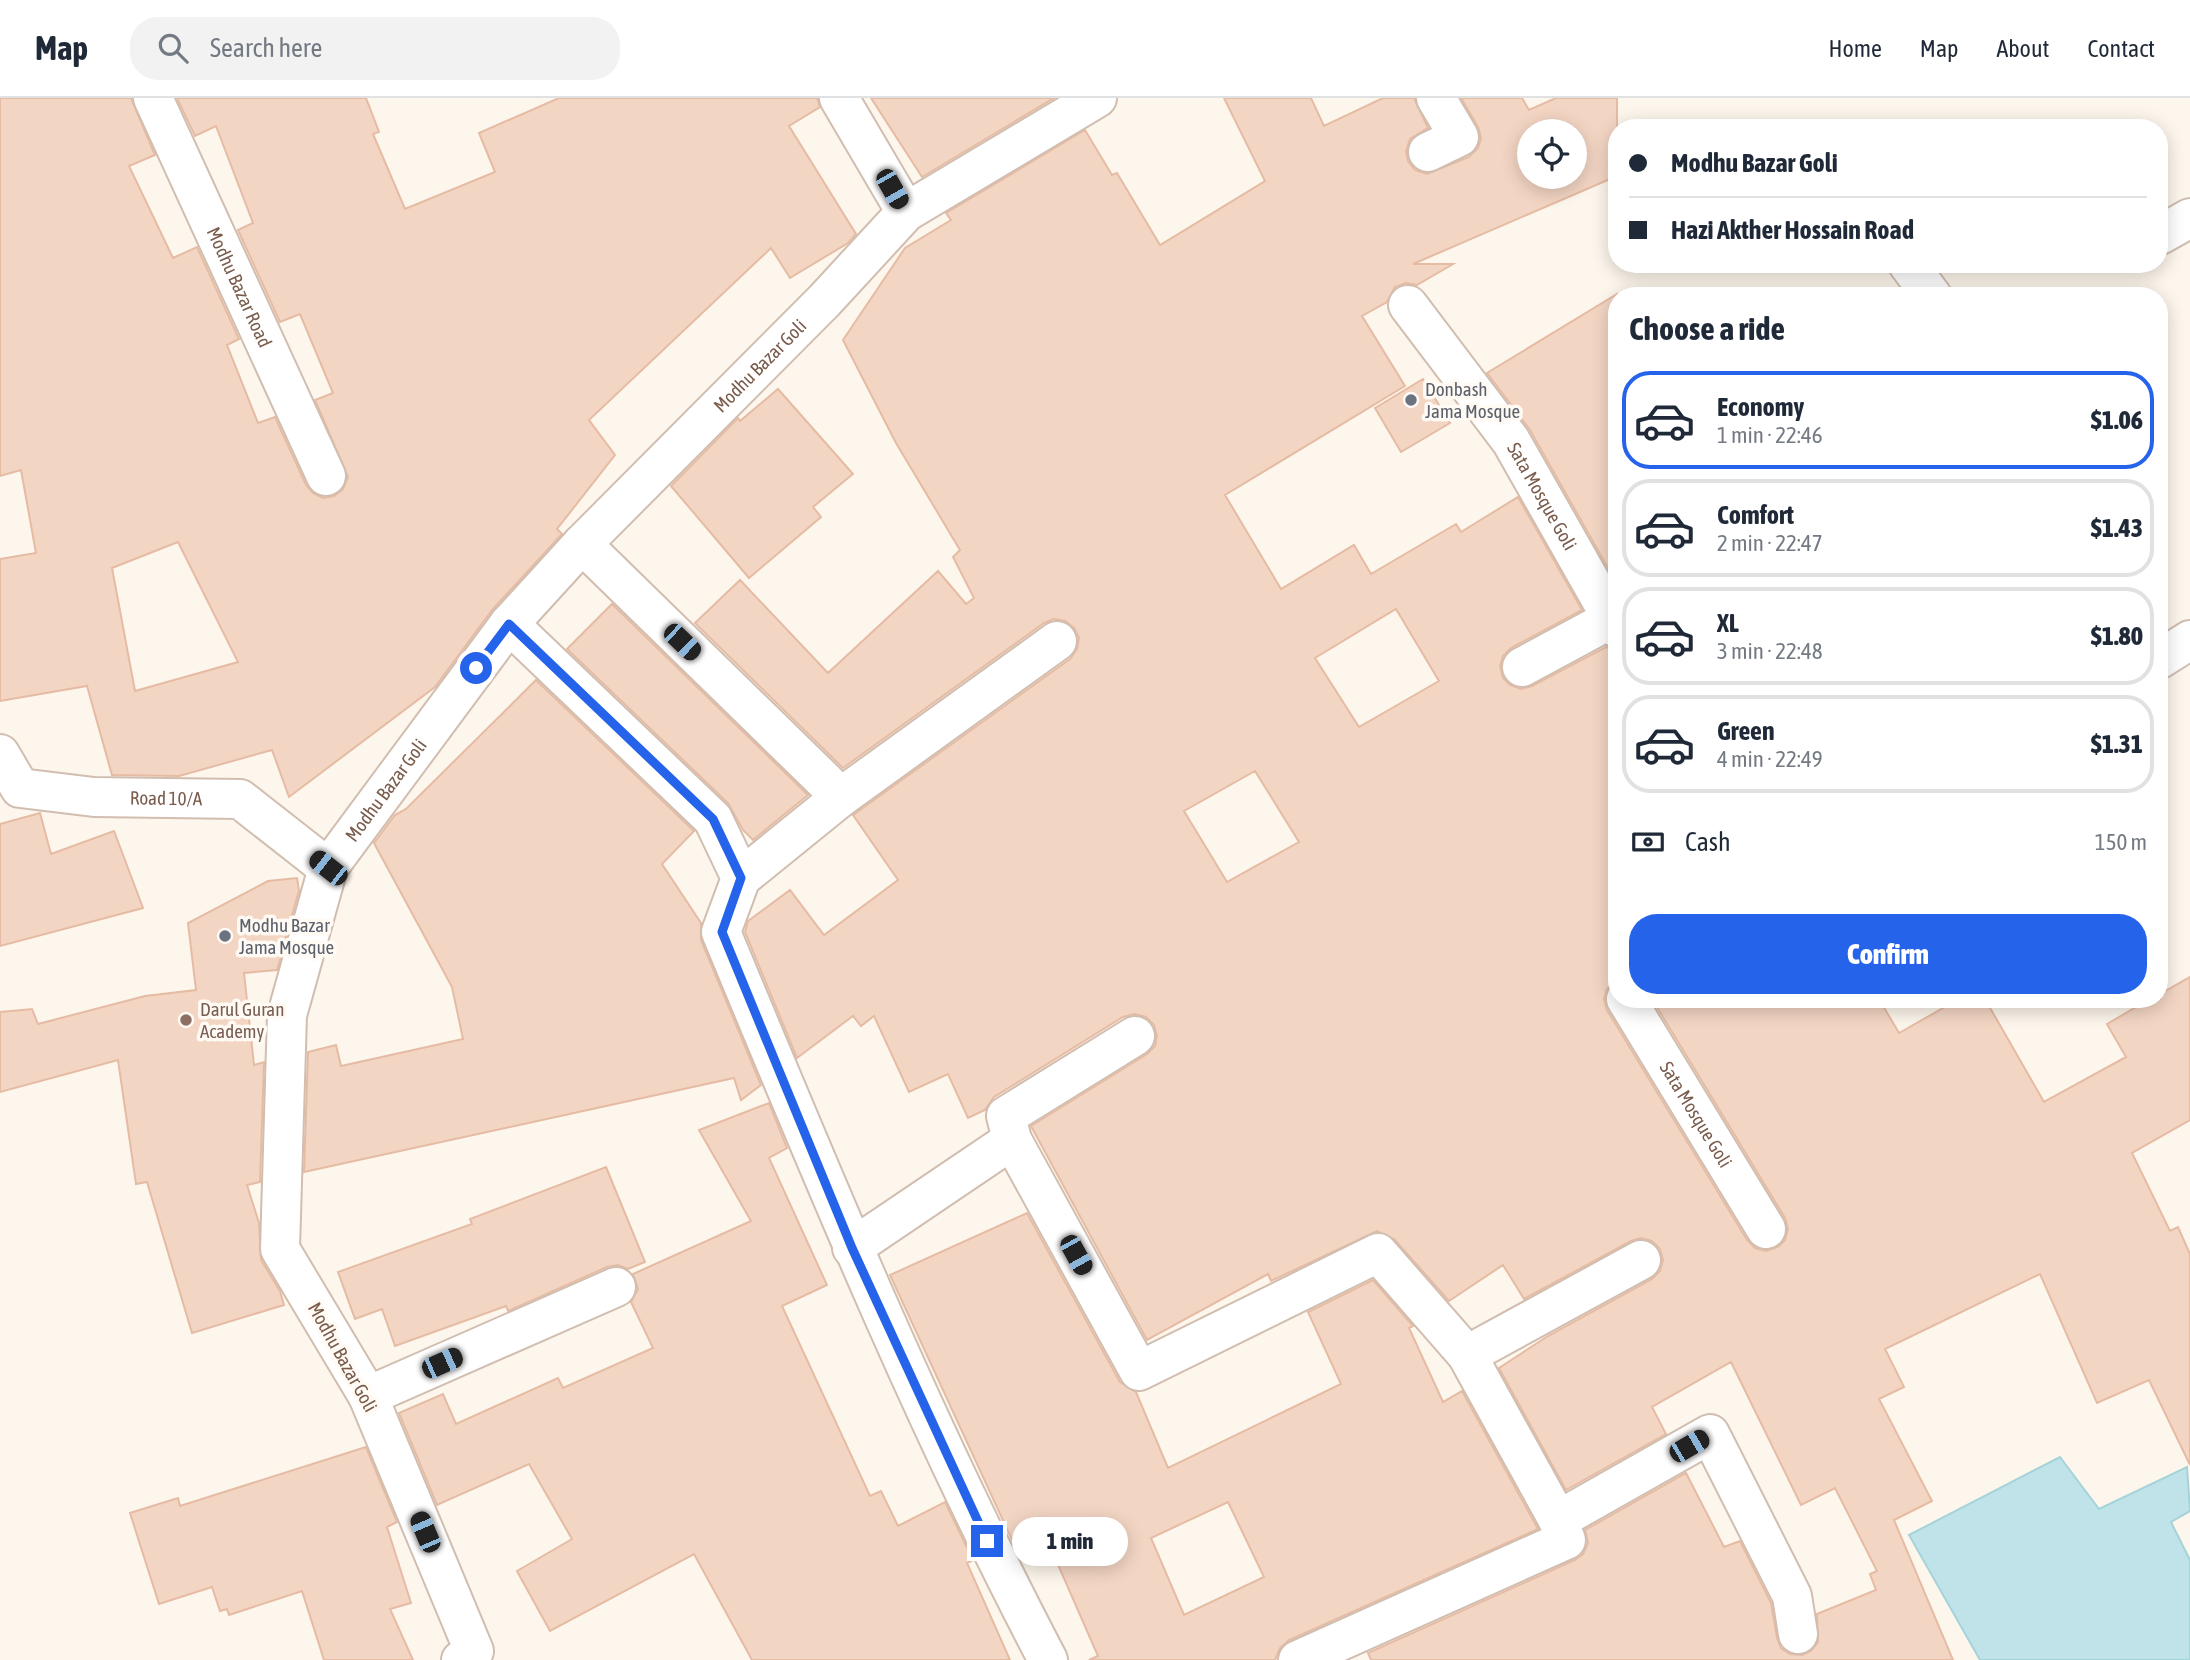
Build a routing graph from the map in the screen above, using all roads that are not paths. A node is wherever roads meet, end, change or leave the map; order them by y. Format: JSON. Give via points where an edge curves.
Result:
{"nodes":[{"id":1,"x":153,"y":98,"type":"edge"},
{"id":2,"x":839,"y":98,"type":"edge"},
{"id":3,"x":1097,"y":98,"type":"edge"},
{"id":4,"x":1436,"y":98,"type":"edge"},
{"id":5,"x":1428,"y":152,"type":"dead end"},
{"id":6,"x":906,"y":212,"type":"junction"},
{"id":7,"x":2190,"y":218,"type":"edge"},
{"id":8,"x":2168,"y":230,"type":"edge"},
{"id":9,"x":1408,"y":305,"type":"dead end"},
{"id":10,"x":326,"y":475,"type":"dead end"},
{"id":11,"x":582,"y":544,"type":"junction"},
{"id":12,"x":1608,"y":612,"type":"edge"},
{"id":13,"x":509,"y":624,"type":"junction"},
{"id":14,"x":1608,"y":626,"type":"edge"},
{"id":15,"x":1057,"y":641,"type":"dead end"},
{"id":16,"x":1522,"y":667,"type":"dead end"},
{"id":17,"x":0,"y":754,"type":"edge"},
{"id":18,"x":841,"y":797,"type":"junction"},
{"id":19,"x":328,"y":868,"type":"junction"},
{"id":20,"x":741,"y":878,"type":"junction"},
{"id":21,"x":1631,"y":1008,"type":"edge"},
{"id":22,"x":1135,"y":1036,"type":"dead end"},
{"id":23,"x":1012,"y":1140,"type":"junction"},
{"id":24,"x":1766,"y":1229,"type":"dead end"},
{"id":25,"x":852,"y":1248,"type":"junction"},
{"id":26,"x":1641,"y":1260,"type":"dead end"},
{"id":27,"x":616,"y":1287,"type":"dead end"},
{"id":28,"x":1467,"y":1355,"type":"junction"},
{"id":29,"x":368,"y":1396,"type":"junction"},
{"id":30,"x":1559,"y":1520,"type":"junction"},
{"id":31,"x":1798,"y":1634,"type":"dead end"},
{"id":32,"x":1348,"y":1649,"type":"edge"},
{"id":33,"x":461,"y":1660,"type":"edge"},
{"id":34,"x":1048,"y":1660,"type":"edge"},
{"id":35,"x":1298,"y":1660,"type":"edge"}],
"edges":[{"from":1,"to":10,"type":"street","name":"Modhu Bazar Road"},
{"from":2,"to":6,"type":"street"},
{"from":3,"to":6,"type":"street","name":"Modhu Bazar Goli"},
{"from":4,"to":5,"type":"street","via":[[1459,138]]},
{"from":6,"to":11,"type":"street","name":"Modhu Bazar Goli"},
{"from":7,"to":8,"type":"street"},
{"from":9,"to":12,"type":"street","name":"Sata Mosque Goli","via":[[1511,441]]},
{"from":11,"to":13,"type":"street","name":"Modhu Bazar Goli"},
{"from":11,"to":18,"type":"street"},
{"from":13,"to":19,"type":"street","name":"Modhu Bazar Goli"},
{"from":13,"to":20,"type":"street","via":[[713,819]]},
{"from":14,"to":16,"type":"street"},
{"from":15,"to":18,"type":"street"},
{"from":17,"to":19,"type":"street","name":"Road 10/A","via":[[20,788],[94,797],[240,799]]},
{"from":18,"to":20,"type":"street"},
{"from":19,"to":29,"type":"street","name":"Modhu Bazar Goli","via":[[287,1015],[280,1250]]},
{"from":20,"to":25,"type":"street","via":[[722,932]]},
{"from":21,"to":24,"type":"street","name":"Sata Mosque Goli"},
{"from":22,"to":23,"type":"street","via":[[1006,1116]]},
{"from":23,"to":25,"type":"street"},
{"from":23,"to":28,"type":"street","via":[[1139,1371],[1378,1253]]},
{"from":25,"to":34,"type":"street","via":[[999,1566]]},
{"from":26,"to":28,"type":"street"},
{"from":27,"to":29,"type":"street"},
{"from":28,"to":30,"type":"street"},
{"from":29,"to":33,"type":"street","name":"Modhu Bazar Goli","via":[[474,1651]]},
{"from":30,"to":31,"type":"street","via":[[1710,1434],[1792,1596]]},
{"from":30,"to":32,"type":"street","via":[[1566,1540]]},
{"from":32,"to":35,"type":"street"}]}
